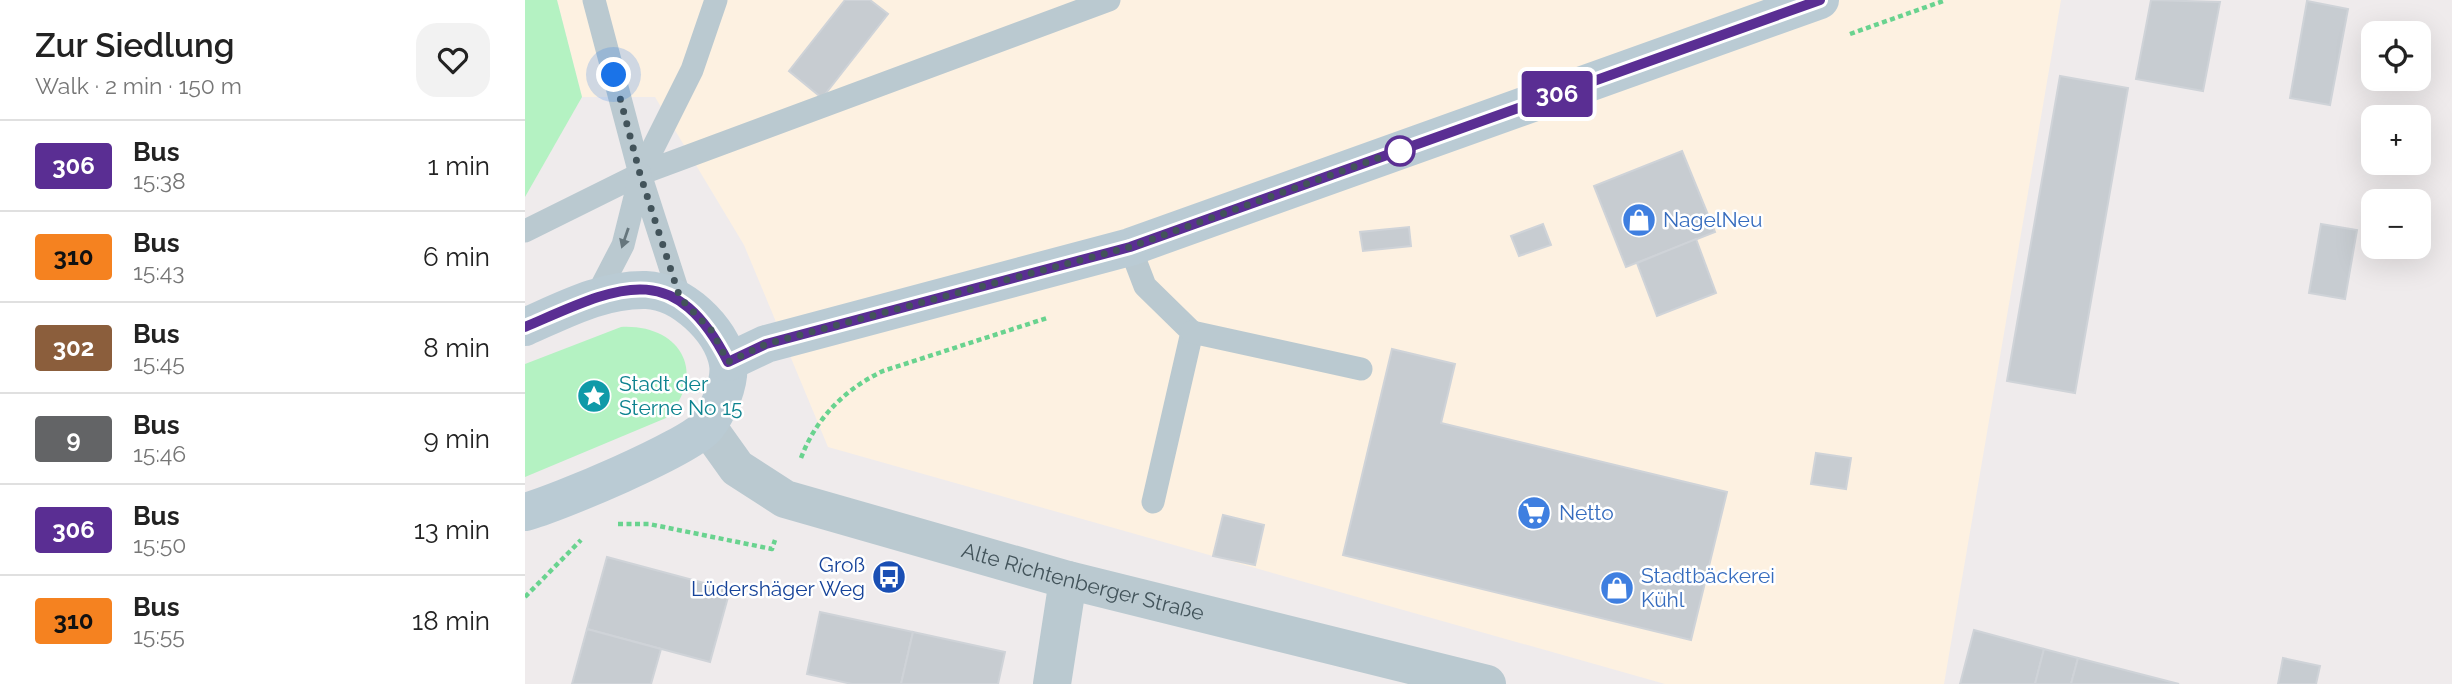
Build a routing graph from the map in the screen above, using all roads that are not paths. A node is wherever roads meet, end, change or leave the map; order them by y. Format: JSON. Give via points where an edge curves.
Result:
{"nodes":[{"id":1,"x":594,"y":0,"type":"edge"},
{"id":2,"x":716,"y":0,"type":"edge"},
{"id":3,"x":1109,"y":0,"type":"edge"},
{"id":4,"x":1820,"y":0,"type":"edge"},
{"id":5,"x":640,"y":174,"type":"junction"},
{"id":6,"x":525,"y":231,"type":"edge"},
{"id":7,"x":1130,"y":247,"type":"junction"},
{"id":8,"x":596,"y":297,"type":"junction"},
{"id":9,"x":680,"y":298,"type":"junction"},
{"id":10,"x":525,"y":327,"type":"edge"},
{"id":11,"x":1192,"y":332,"type":"junction"},
{"id":12,"x":728,"y":362,"type":"junction"},
{"id":13,"x":1361,"y":369,"type":"dead end"},
{"id":14,"x":707,"y":426,"type":"junction"},
{"id":15,"x":1153,"y":502,"type":"dead end"},
{"id":16,"x":525,"y":512,"type":"edge"},
{"id":17,"x":1068,"y":580,"type":"junction"},
{"id":18,"x":1052,"y":684,"type":"edge"},
{"id":19,"x":1487,"y":684,"type":"edge"}],
"edges":[{"from":1,"to":5,"type":"lane"},
{"from":2,"to":5,"type":"lane","via":[[692,70]]},
{"from":3,"to":5,"type":"lane"},
{"from":4,"to":7,"type":"street"},
{"from":5,"to":6,"type":"lane"},
{"from":5,"to":8,"type":"lane","one_way":true,"via":[[623,245]]},
{"from":5,"to":9,"type":"lane"},
{"from":7,"to":11,"type":"lane","via":[[1145,286]]},
{"from":7,"to":12,"type":"street","via":[[766,344]]},
{"from":8,"to":9,"type":"street","via":[[648,290]]},
{"from":8,"to":10,"type":"street"},
{"from":9,"to":12,"type":"street","via":[[712,331]]},
{"from":11,"to":13,"type":"lane"},
{"from":11,"to":15,"type":"lane"},
{"from":12,"to":14,"type":"street","via":[[727,384]]},
{"from":14,"to":16,"type":"street","via":[[684,445]]},
{"from":14,"to":17,"type":"street","name":"Alte Richtenberger Straße","via":[[737,468],[785,499]]},
{"from":17,"to":18,"type":"street"},
{"from":17,"to":19,"type":"street","name":"Alte Richtenberger Straße"}]}
